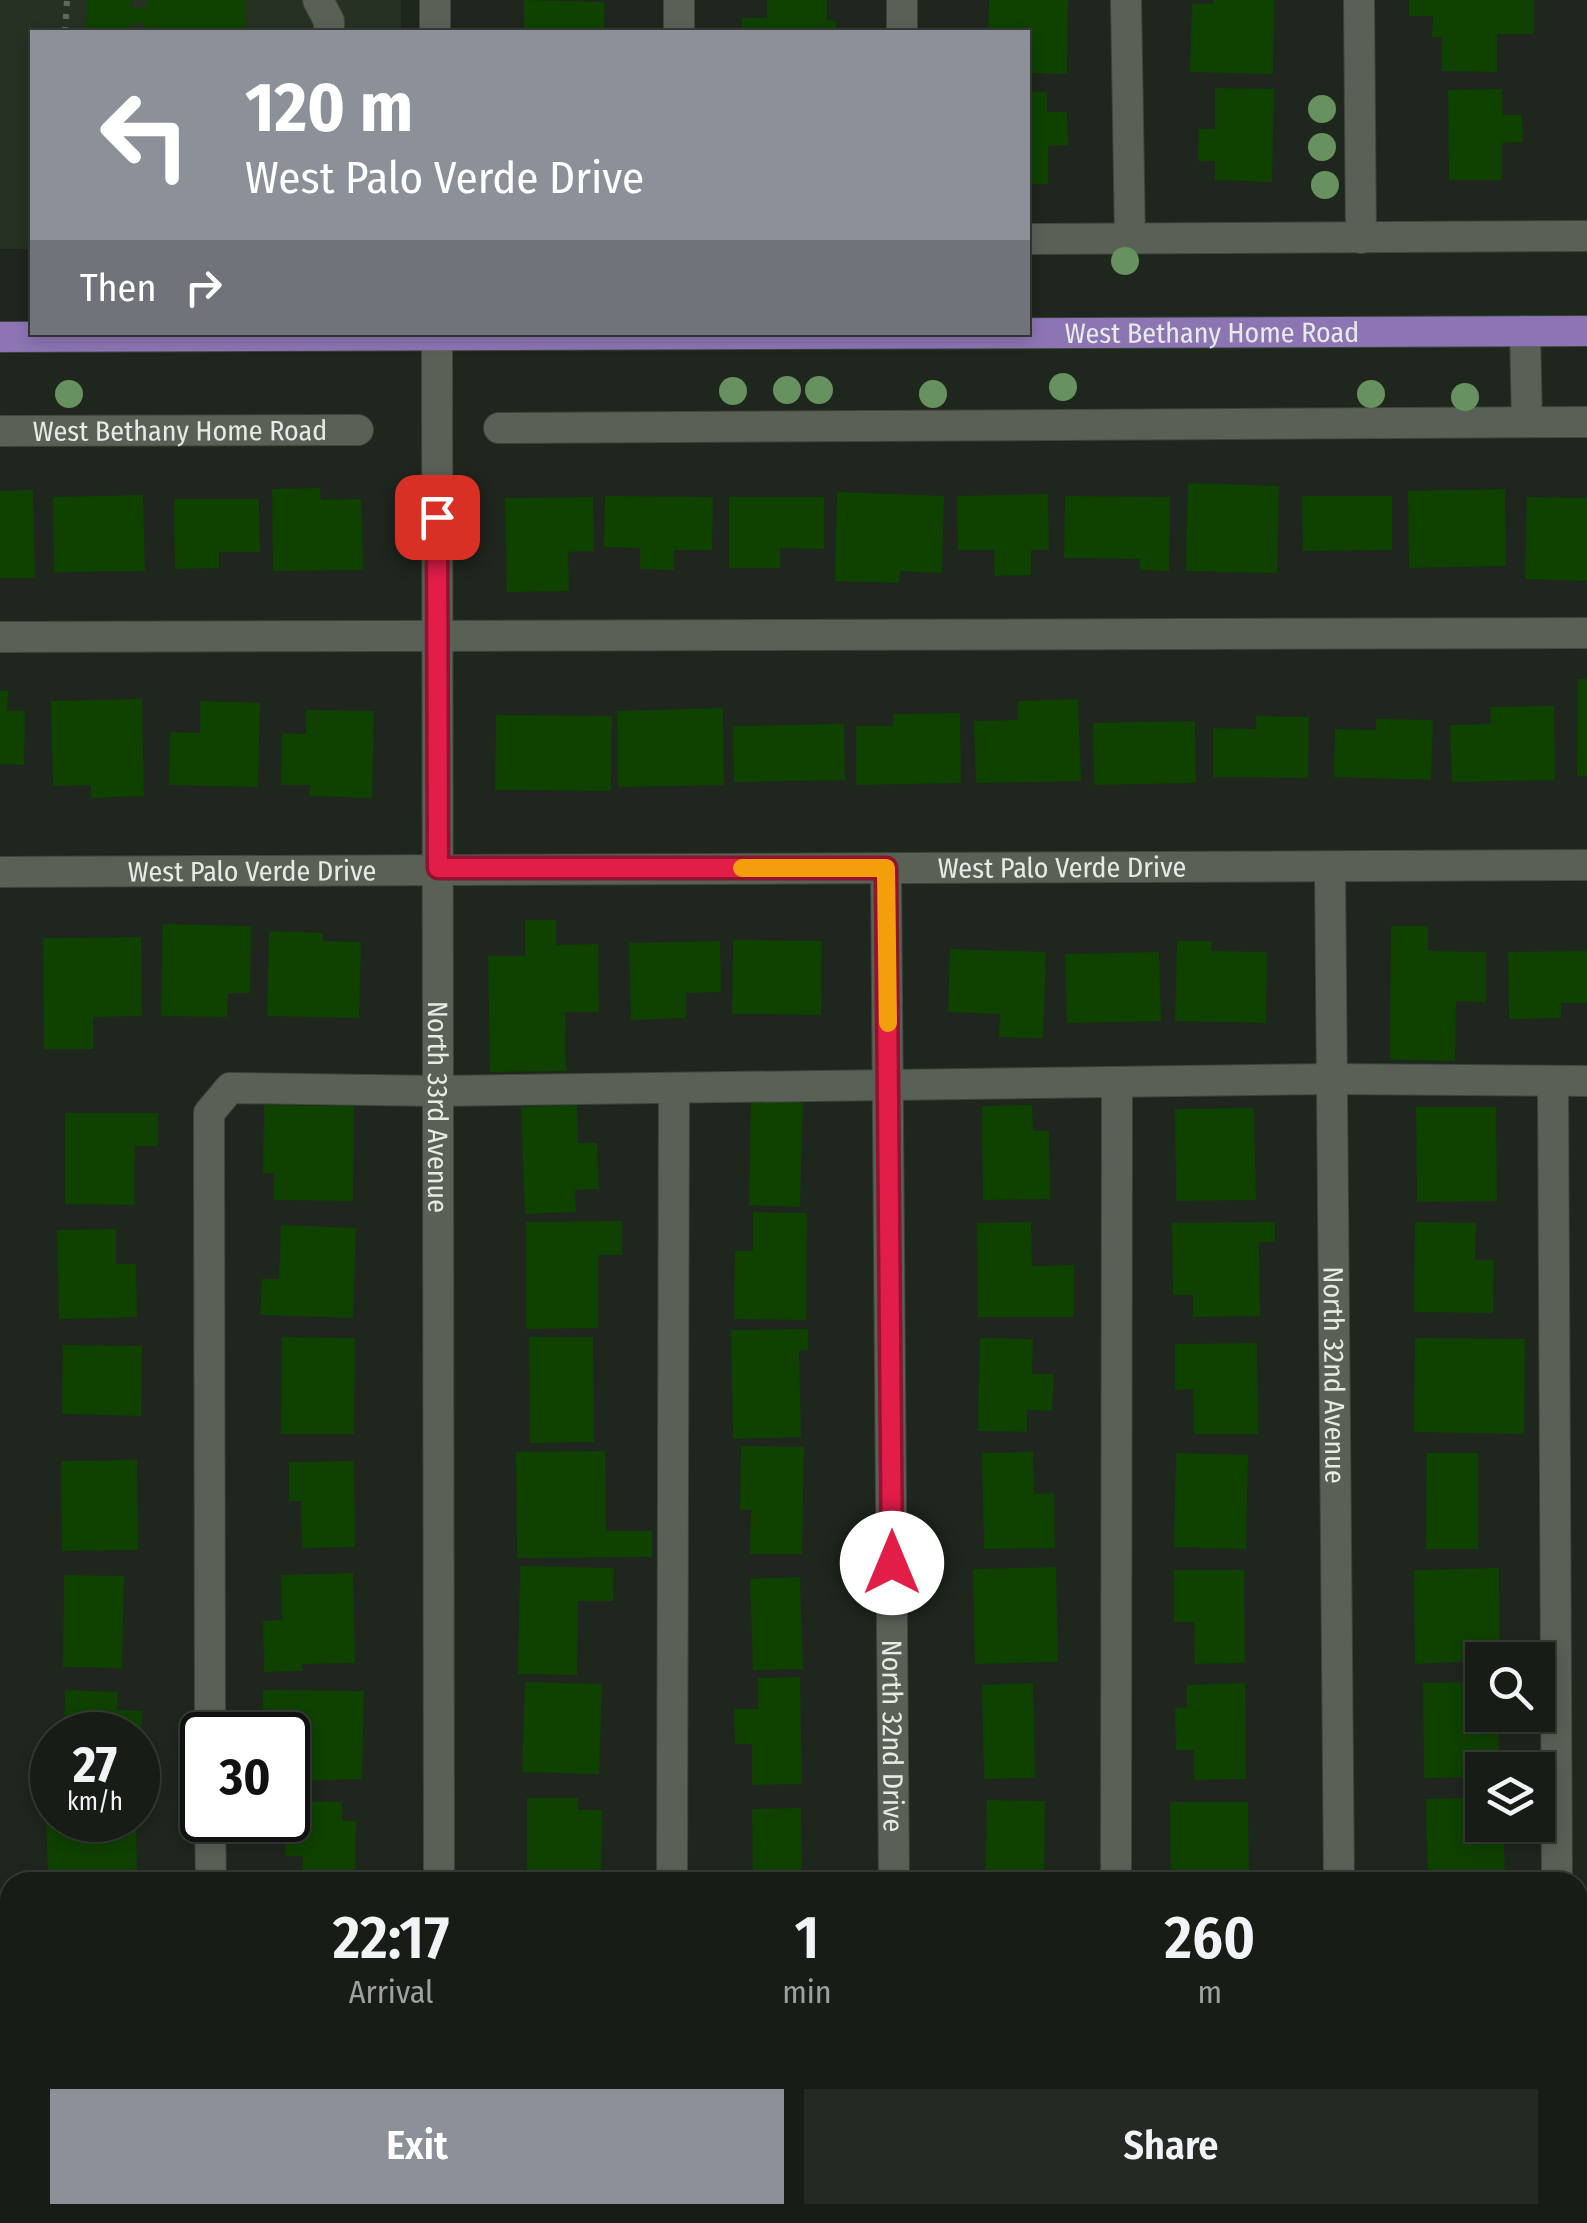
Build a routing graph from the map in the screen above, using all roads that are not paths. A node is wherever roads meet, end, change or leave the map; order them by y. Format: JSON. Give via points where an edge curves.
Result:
{"nodes":[{"id":1,"x":318,"y":0,"type":"edge"},
{"id":2,"x":435,"y":0,"type":"edge"},
{"id":3,"x":679,"y":0,"type":"edge"},
{"id":4,"x":902,"y":0,"type":"edge"},
{"id":5,"x":1126,"y":0,"type":"edge"},
{"id":6,"x":1358,"y":0,"type":"edge"},
{"id":7,"x":329,"y":30,"type":"edge"},
{"id":8,"x":436,"y":30,"type":"edge"},
{"id":9,"x":679,"y":30,"type":"edge"},
{"id":10,"x":902,"y":30,"type":"edge"},
{"id":11,"x":1587,"y":236,"type":"edge"},
{"id":12,"x":1361,"y":238,"type":"junction"},
{"id":13,"x":1030,"y":239,"type":"edge"},
{"id":14,"x":1130,"y":239,"type":"junction"},
{"id":15,"x":1587,"y":331,"type":"edge"},
{"id":16,"x":1030,"y":332,"type":"edge"},
{"id":17,"x":1525,"y":332,"type":"junction"},
{"id":18,"x":218,"y":335,"type":"edge"},
{"id":19,"x":436,"y":335,"type":"edge"},
{"id":20,"x":0,"y":337,"type":"edge"},
{"id":21,"x":1527,"y":422,"type":"junction"},
{"id":22,"x":1587,"y":422,"type":"edge"},
{"id":23,"x":499,"y":428,"type":"dead end"},
{"id":24,"x":358,"y":430,"type":"dead end"},
{"id":25,"x":0,"y":431,"type":"edge"},
{"id":26,"x":1587,"y":633,"type":"edge"},
{"id":27,"x":437,"y":636,"type":"junction"},
{"id":28,"x":0,"y":637,"type":"edge"},
{"id":29,"x":1587,"y":865,"type":"edge"},
{"id":30,"x":1330,"y":867,"type":"junction"},
{"id":31,"x":438,"y":868,"type":"junction"},
{"id":32,"x":886,"y":868,"type":"junction"},
{"id":33,"x":0,"y":872,"type":"edge"},
{"id":34,"x":1330,"y":1079,"type":"junction"},
{"id":35,"x":1587,"y":1081,"type":"edge"},
{"id":36,"x":1553,"y":1082,"type":"junction"},
{"id":37,"x":888,"y":1084,"type":"junction"},
{"id":38,"x":1117,"y":1085,"type":"junction"},
{"id":39,"x":674,"y":1089,"type":"junction"},
{"id":40,"x":438,"y":1091,"type":"junction"},
{"id":41,"x":210,"y":1712,"type":"edge"},
{"id":42,"x":210,"y":1842,"type":"edge"},
{"id":43,"x":210,"y":1872,"type":"edge"},
{"id":44,"x":439,"y":1872,"type":"edge"},
{"id":45,"x":672,"y":1872,"type":"edge"},
{"id":46,"x":894,"y":1872,"type":"edge"},
{"id":47,"x":1116,"y":1872,"type":"edge"},
{"id":48,"x":1339,"y":1872,"type":"edge"},
{"id":49,"x":1557,"y":1872,"type":"edge"}],
"edges":[{"from":1,"to":7,"type":"street"},
{"from":2,"to":8,"type":"street"},
{"from":3,"to":9,"type":"street"},
{"from":4,"to":10,"type":"street"},
{"from":5,"to":14,"type":"street"},
{"from":6,"to":12,"type":"street"},
{"from":11,"to":12,"type":"street"},
{"from":12,"to":14,"type":"street"},
{"from":13,"to":14,"type":"street"},
{"from":15,"to":17,"type":"main road","name":"West Bethany Home Road"},
{"from":16,"to":17,"type":"main road","name":"West Bethany Home Road"},
{"from":17,"to":21,"type":"street"},
{"from":18,"to":20,"type":"main road","name":"West Bethany Home Road"},
{"from":19,"to":27,"type":"street","name":"North 33rd Avenue"},
{"from":21,"to":22,"type":"street"},
{"from":21,"to":23,"type":"street"},
{"from":24,"to":25,"type":"street","name":"West Bethany Home Road"},
{"from":26,"to":27,"type":"street"},
{"from":27,"to":28,"type":"street"},
{"from":27,"to":31,"type":"street","name":"North 33rd Avenue"},
{"from":29,"to":30,"type":"street","name":"West Palo Verde Drive"},
{"from":30,"to":32,"type":"street","name":"West Palo Verde Drive"},
{"from":30,"to":34,"type":"street","name":"North 32nd Avenue"},
{"from":31,"to":32,"type":"street","name":"West Palo Verde Drive"},
{"from":31,"to":33,"type":"street","name":"West Palo Verde Drive"},
{"from":31,"to":40,"type":"street","name":"North 33rd Avenue"},
{"from":32,"to":37,"type":"street","name":"North 32nd Drive"},
{"from":34,"to":36,"type":"street"},
{"from":34,"to":38,"type":"street"},
{"from":34,"to":48,"type":"street","name":"North 32nd Avenue"},
{"from":35,"to":36,"type":"street"},
{"from":36,"to":49,"type":"street"},
{"from":37,"to":38,"type":"street"},
{"from":37,"to":39,"type":"street"},
{"from":37,"to":46,"type":"street","name":"North 32nd Drive"},
{"from":38,"to":47,"type":"street"},
{"from":39,"to":40,"type":"street"},
{"from":39,"to":45,"type":"street"},
{"from":40,"to":41,"type":"street","via":[[230,1088],[209,1113]]},
{"from":40,"to":44,"type":"street","name":"North 33rd Avenue"},
{"from":42,"to":43,"type":"street"}]}
